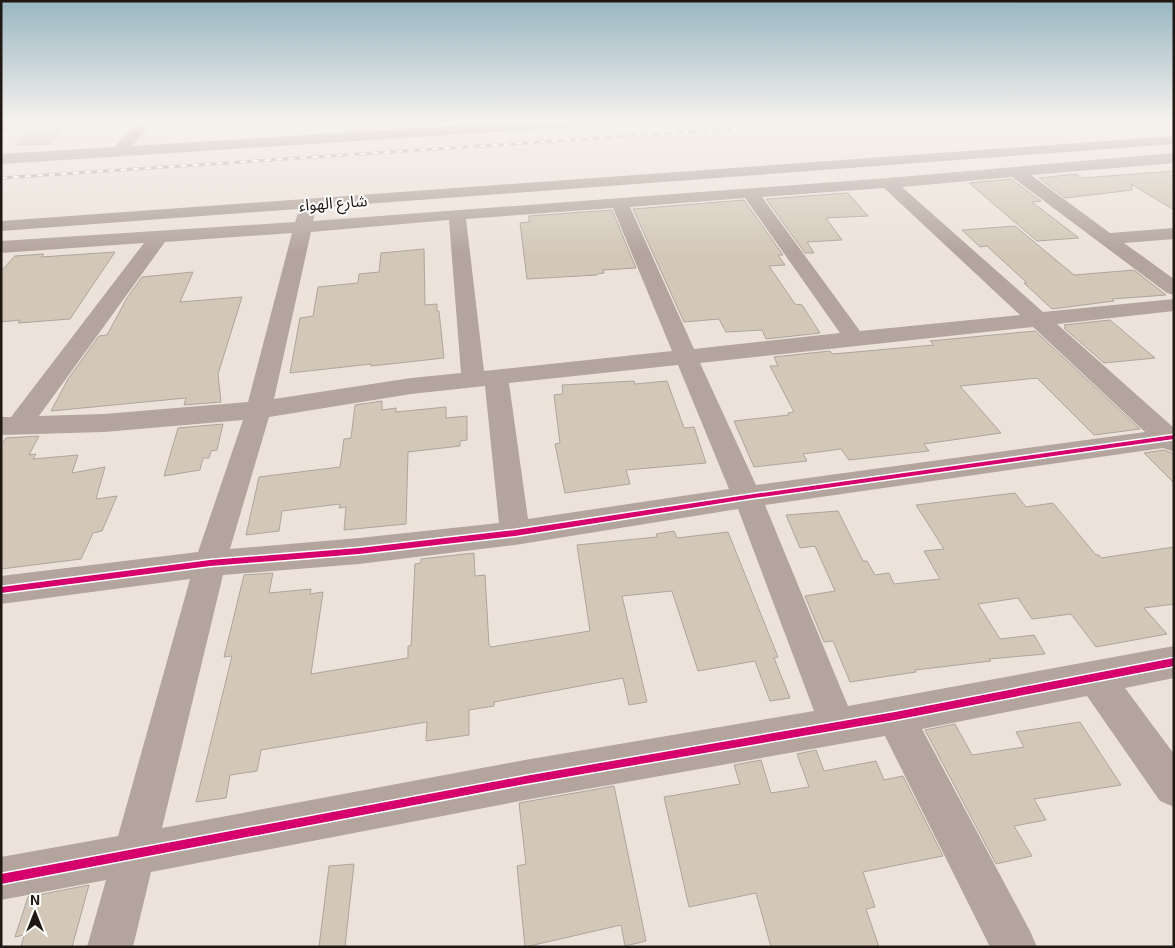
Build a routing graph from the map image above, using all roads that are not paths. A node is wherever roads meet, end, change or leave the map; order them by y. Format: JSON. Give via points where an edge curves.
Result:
{"nodes":[{"id":1,"x":704,"y":165,"type":"edge"},
{"id":2,"x":882,"y":165,"type":"edge"},
{"id":3,"x":1092,"y":165,"type":"edge"},
{"id":4,"x":1016,"y":172,"type":"junction"},
{"id":5,"x":888,"y":183,"type":"junction"},
{"id":6,"x":750,"y":193,"type":"junction"},
{"id":7,"x":619,"y":202,"type":"junction"},
{"id":8,"x":458,"y":214,"type":"junction"},
{"id":9,"x":1,"y":215,"type":"edge"},
{"id":10,"x":306,"y":215,"type":"junction"},
{"id":11,"x":1,"y":226,"type":"edge"},
{"id":12,"x":1174,"y":233,"type":"edge"},
{"id":13,"x":160,"y":235,"type":"junction"},
{"id":14,"x":1107,"y":239,"type":"junction"},
{"id":15,"x":1,"y":247,"type":"edge"},
{"id":16,"x":1174,"y":289,"type":"edge"},
{"id":17,"x":1174,"y":305,"type":"edge"},
{"id":18,"x":1040,"y":319,"type":"junction"},
{"id":19,"x":854,"y":338,"type":"junction"},
{"id":20,"x":685,"y":357,"type":"junction"},
{"id":21,"x":484,"y":378,"type":"junction"},
{"id":22,"x":259,"y":410,"type":"junction"},
{"id":23,"x":10,"y":426,"type":"edge"},
{"id":24,"x":1172,"y":439,"type":"edge"},
{"id":25,"x":747,"y":497,"type":"junction"},
{"id":26,"x":515,"y":533,"type":"junction"},
{"id":27,"x":210,"y":562,"type":"junction"},
{"id":28,"x":1,"y":590,"type":"edge"},
{"id":29,"x":1174,"y":662,"type":"edge"},
{"id":30,"x":1095,"y":677,"type":"junction"},
{"id":31,"x":895,"y":716,"type":"junction"},
{"id":32,"x":838,"y":725,"type":"junction"},
{"id":33,"x":1174,"y":787,"type":"edge"},
{"id":34,"x":136,"y":853,"type":"junction"},
{"id":35,"x":1,"y":879,"type":"edge"},
{"id":36,"x":110,"y":947,"type":"edge"},
{"id":37,"x":1014,"y":947,"type":"edge"}],
"edges":[{"from":1,"to":9,"type":"highway","name":"شارع الهواء"},
{"from":2,"to":10,"type":"highway","name":"شارع الهواء"},
{"from":3,"to":4,"type":"street"},
{"from":4,"to":5,"type":"street"},
{"from":4,"to":14,"type":"street"},
{"from":5,"to":6,"type":"street"},
{"from":5,"to":18,"type":"street"},
{"from":6,"to":7,"type":"street"},
{"from":6,"to":19,"type":"street"},
{"from":7,"to":8,"type":"street"},
{"from":7,"to":20,"type":"street"},
{"from":8,"to":10,"type":"street"},
{"from":8,"to":21,"type":"street"},
{"from":10,"to":11,"type":"highway","name":"شارع الهواء"},
{"from":10,"to":13,"type":"street"},
{"from":10,"to":22,"type":"street"},
{"from":12,"to":14,"type":"street"},
{"from":13,"to":15,"type":"street"},
{"from":13,"to":23,"type":"street"},
{"from":14,"to":16,"type":"street"},
{"from":17,"to":18,"type":"street"},
{"from":18,"to":19,"type":"street"},
{"from":18,"to":24,"type":"street"},
{"from":19,"to":20,"type":"street"},
{"from":20,"to":21,"type":"street"},
{"from":20,"to":25,"type":"street"},
{"from":21,"to":22,"type":"street"},
{"from":21,"to":26,"type":"street"},
{"from":22,"to":23,"type":"street","via":[[104,423]]},
{"from":22,"to":27,"type":"street"},
{"from":24,"to":25,"type":"street"},
{"from":25,"to":26,"type":"street"},
{"from":25,"to":32,"type":"street"},
{"from":26,"to":27,"type":"street","via":[[360,551]]},
{"from":27,"to":28,"type":"street"},
{"from":27,"to":34,"type":"street"},
{"from":29,"to":30,"type":"street"},
{"from":30,"to":31,"type":"street"},
{"from":30,"to":33,"type":"street"},
{"from":31,"to":32,"type":"street"},
{"from":31,"to":37,"type":"street"},
{"from":32,"to":34,"type":"street"},
{"from":34,"to":35,"type":"street"},
{"from":34,"to":36,"type":"street"}]}
